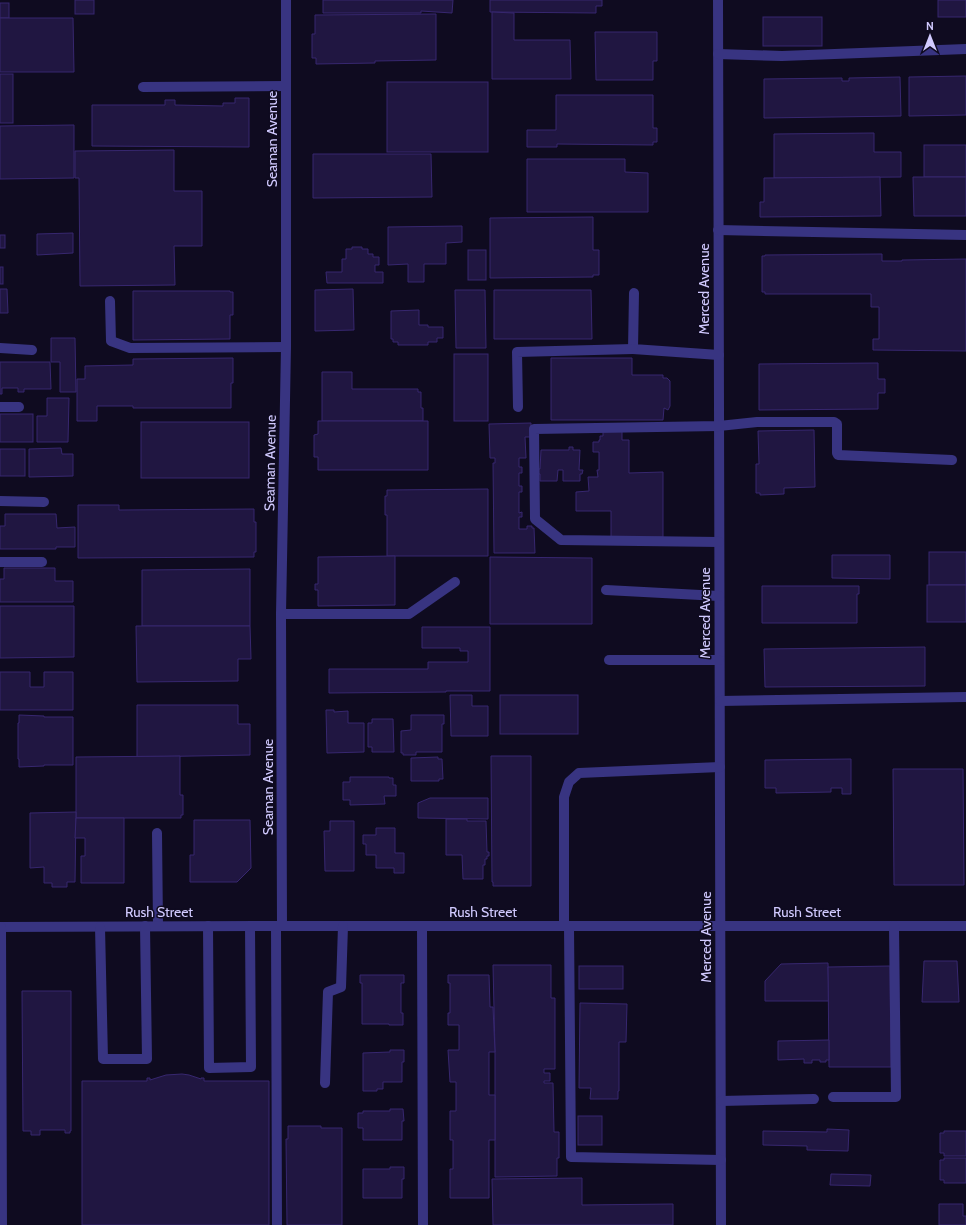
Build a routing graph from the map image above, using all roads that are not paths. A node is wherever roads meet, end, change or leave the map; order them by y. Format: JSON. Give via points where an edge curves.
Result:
{"nodes":[{"id":1,"x":286,"y":0,"type":"edge"},
{"id":2,"x":718,"y":0,"type":"edge"},
{"id":3,"x":966,"y":49,"type":"edge"},
{"id":4,"x":718,"y":54,"type":"junction"},
{"id":5,"x":286,"y":86,"type":"junction"},
{"id":6,"x":143,"y":87,"type":"dead end"},
{"id":7,"x":718,"y":230,"type":"junction"},
{"id":8,"x":966,"y":236,"type":"edge"},
{"id":9,"x":634,"y":293,"type":"dead end"},
{"id":10,"x":110,"y":301,"type":"dead end"},
{"id":11,"x":286,"y":346,"type":"junction"},
{"id":12,"x":0,"y":348,"type":"edge"},
{"id":13,"x":633,"y":349,"type":"junction"},
{"id":14,"x":32,"y":350,"type":"dead end"},
{"id":15,"x":719,"y":355,"type":"junction"},
{"id":16,"x":0,"y":407,"type":"edge"},
{"id":17,"x":19,"y":407,"type":"dead end"},
{"id":18,"x":518,"y":407,"type":"dead end"},
{"id":19,"x":719,"y":426,"type":"junction"},
{"id":20,"x":952,"y":460,"type":"dead end"},
{"id":21,"x":0,"y":502,"type":"edge"},
{"id":22,"x":44,"y":502,"type":"dead end"},
{"id":23,"x":719,"y":542,"type":"junction"},
{"id":24,"x":0,"y":562,"type":"edge"},
{"id":25,"x":42,"y":562,"type":"dead end"},
{"id":26,"x":455,"y":582,"type":"dead end"},
{"id":27,"x":606,"y":590,"type":"dead end"},
{"id":28,"x":719,"y":596,"type":"junction"},
{"id":29,"x":281,"y":614,"type":"junction"},
{"id":30,"x":609,"y":660,"type":"dead end"},
{"id":31,"x":719,"y":660,"type":"junction"},
{"id":32,"x":966,"y":697,"type":"edge"},
{"id":33,"x":720,"y":701,"type":"junction"},
{"id":34,"x":720,"y":767,"type":"junction"},
{"id":35,"x":158,"y":833,"type":"dead end"},
{"id":36,"x":145,"y":926,"type":"junction"},
{"id":37,"x":158,"y":926,"type":"junction"},
{"id":38,"x":208,"y":926,"type":"junction"},
{"id":39,"x":250,"y":926,"type":"junction"},
{"id":40,"x":279,"y":926,"type":"junction"},
{"id":41,"x":343,"y":926,"type":"junction"},
{"id":42,"x":422,"y":926,"type":"junction"},
{"id":43,"x":567,"y":926,"type":"junction"},
{"id":44,"x":720,"y":926,"type":"junction"},
{"id":45,"x":894,"y":926,"type":"junction"},
{"id":46,"x":966,"y":926,"type":"edge"},
{"id":47,"x":100,"y":927,"type":"junction"},
{"id":48,"x":1,"y":928,"type":"edge"},
{"id":49,"x":325,"y":1082,"type":"dead end"},
{"id":50,"x":833,"y":1097,"type":"dead end"},
{"id":51,"x":814,"y":1099,"type":"dead end"},
{"id":52,"x":721,"y":1100,"type":"junction"},
{"id":53,"x":721,"y":1160,"type":"junction"},
{"id":54,"x":2,"y":1225,"type":"edge"},
{"id":55,"x":277,"y":1225,"type":"edge"},
{"id":56,"x":423,"y":1225,"type":"edge"},
{"id":57,"x":721,"y":1225,"type":"edge"}],
"edges":[{"from":1,"to":5,"type":"street","name":"Seaman Avenue"},
{"from":2,"to":4,"type":"street","name":"Merced Avenue"},
{"from":3,"to":4,"type":"street","via":[[782,56]]},
{"from":4,"to":7,"type":"street","name":"Merced Avenue"},
{"from":5,"to":6,"type":"street"},
{"from":5,"to":11,"type":"street","name":"Seaman Avenue"},
{"from":7,"to":8,"type":"street"},
{"from":7,"to":15,"type":"street","name":"Merced Avenue"},
{"from":9,"to":13,"type":"street"},
{"from":10,"to":11,"type":"street","via":[[111,341],[130,348]]},
{"from":11,"to":29,"type":"street","name":"Seaman Avenue"},
{"from":12,"to":14,"type":"street"},
{"from":13,"to":15,"type":"street"},
{"from":13,"to":18,"type":"street","via":[[517,352]]},
{"from":15,"to":19,"type":"street","name":"Merced Avenue"},
{"from":16,"to":17,"type":"street"},
{"from":19,"to":20,"type":"street","via":[[757,422],[834,422],[838,455]]},
{"from":19,"to":23,"type":"street","name":"Merced Avenue"},
{"from":19,"to":23,"type":"street","via":[[534,430],[535,519],[561,540]]},
{"from":21,"to":22,"type":"street"},
{"from":23,"to":28,"type":"street","name":"Merced Avenue"},
{"from":24,"to":25,"type":"street"},
{"from":26,"to":29,"type":"street","via":[[409,614]]},
{"from":27,"to":28,"type":"street"},
{"from":28,"to":31,"type":"street","name":"Merced Avenue"},
{"from":29,"to":40,"type":"street","name":"Seaman Avenue"},
{"from":30,"to":31,"type":"street"},
{"from":31,"to":33,"type":"street","name":"Merced Avenue"},
{"from":32,"to":33,"type":"street"},
{"from":33,"to":34,"type":"street","name":"Merced Avenue"},
{"from":34,"to":43,"type":"street","via":[[579,773],[569,782],[564,797]]},
{"from":34,"to":44,"type":"street","name":"Merced Avenue"},
{"from":35,"to":37,"type":"street"},
{"from":36,"to":37,"type":"street","name":"Rush Street"},
{"from":36,"to":47,"type":"street","name":"Rush Street"},
{"from":36,"to":47,"type":"street","via":[[147,1059],[102,1059]]},
{"from":37,"to":38,"type":"street","name":"Rush Street"},
{"from":38,"to":39,"type":"street","name":"Rush Street"},
{"from":38,"to":39,"type":"street","via":[[209,1068],[251,1067]]},
{"from":39,"to":40,"type":"street","name":"Rush Street"},
{"from":40,"to":41,"type":"street","name":"Rush Street"},
{"from":40,"to":55,"type":"street","name":"Seaman Avenue"},
{"from":41,"to":42,"type":"street","name":"Rush Street"},
{"from":41,"to":49,"type":"street","via":[[341,987],[328,992]]},
{"from":42,"to":43,"type":"street","name":"Rush Street"},
{"from":42,"to":56,"type":"street"},
{"from":43,"to":44,"type":"street","name":"Rush Street"},
{"from":43,"to":53,"type":"street","via":[[571,1157]]},
{"from":44,"to":45,"type":"street","name":"Rush Street"},
{"from":44,"to":52,"type":"street","name":"Merced Avenue"},
{"from":45,"to":46,"type":"street","name":"Rush Street"},
{"from":45,"to":50,"type":"street","via":[[896,1097]]},
{"from":47,"to":48,"type":"street","name":"Rush Street"},
{"from":48,"to":54,"type":"street"},
{"from":51,"to":52,"type":"street"},
{"from":52,"to":53,"type":"street","name":"Merced Avenue"},
{"from":53,"to":57,"type":"street","name":"Merced Avenue"}]}
